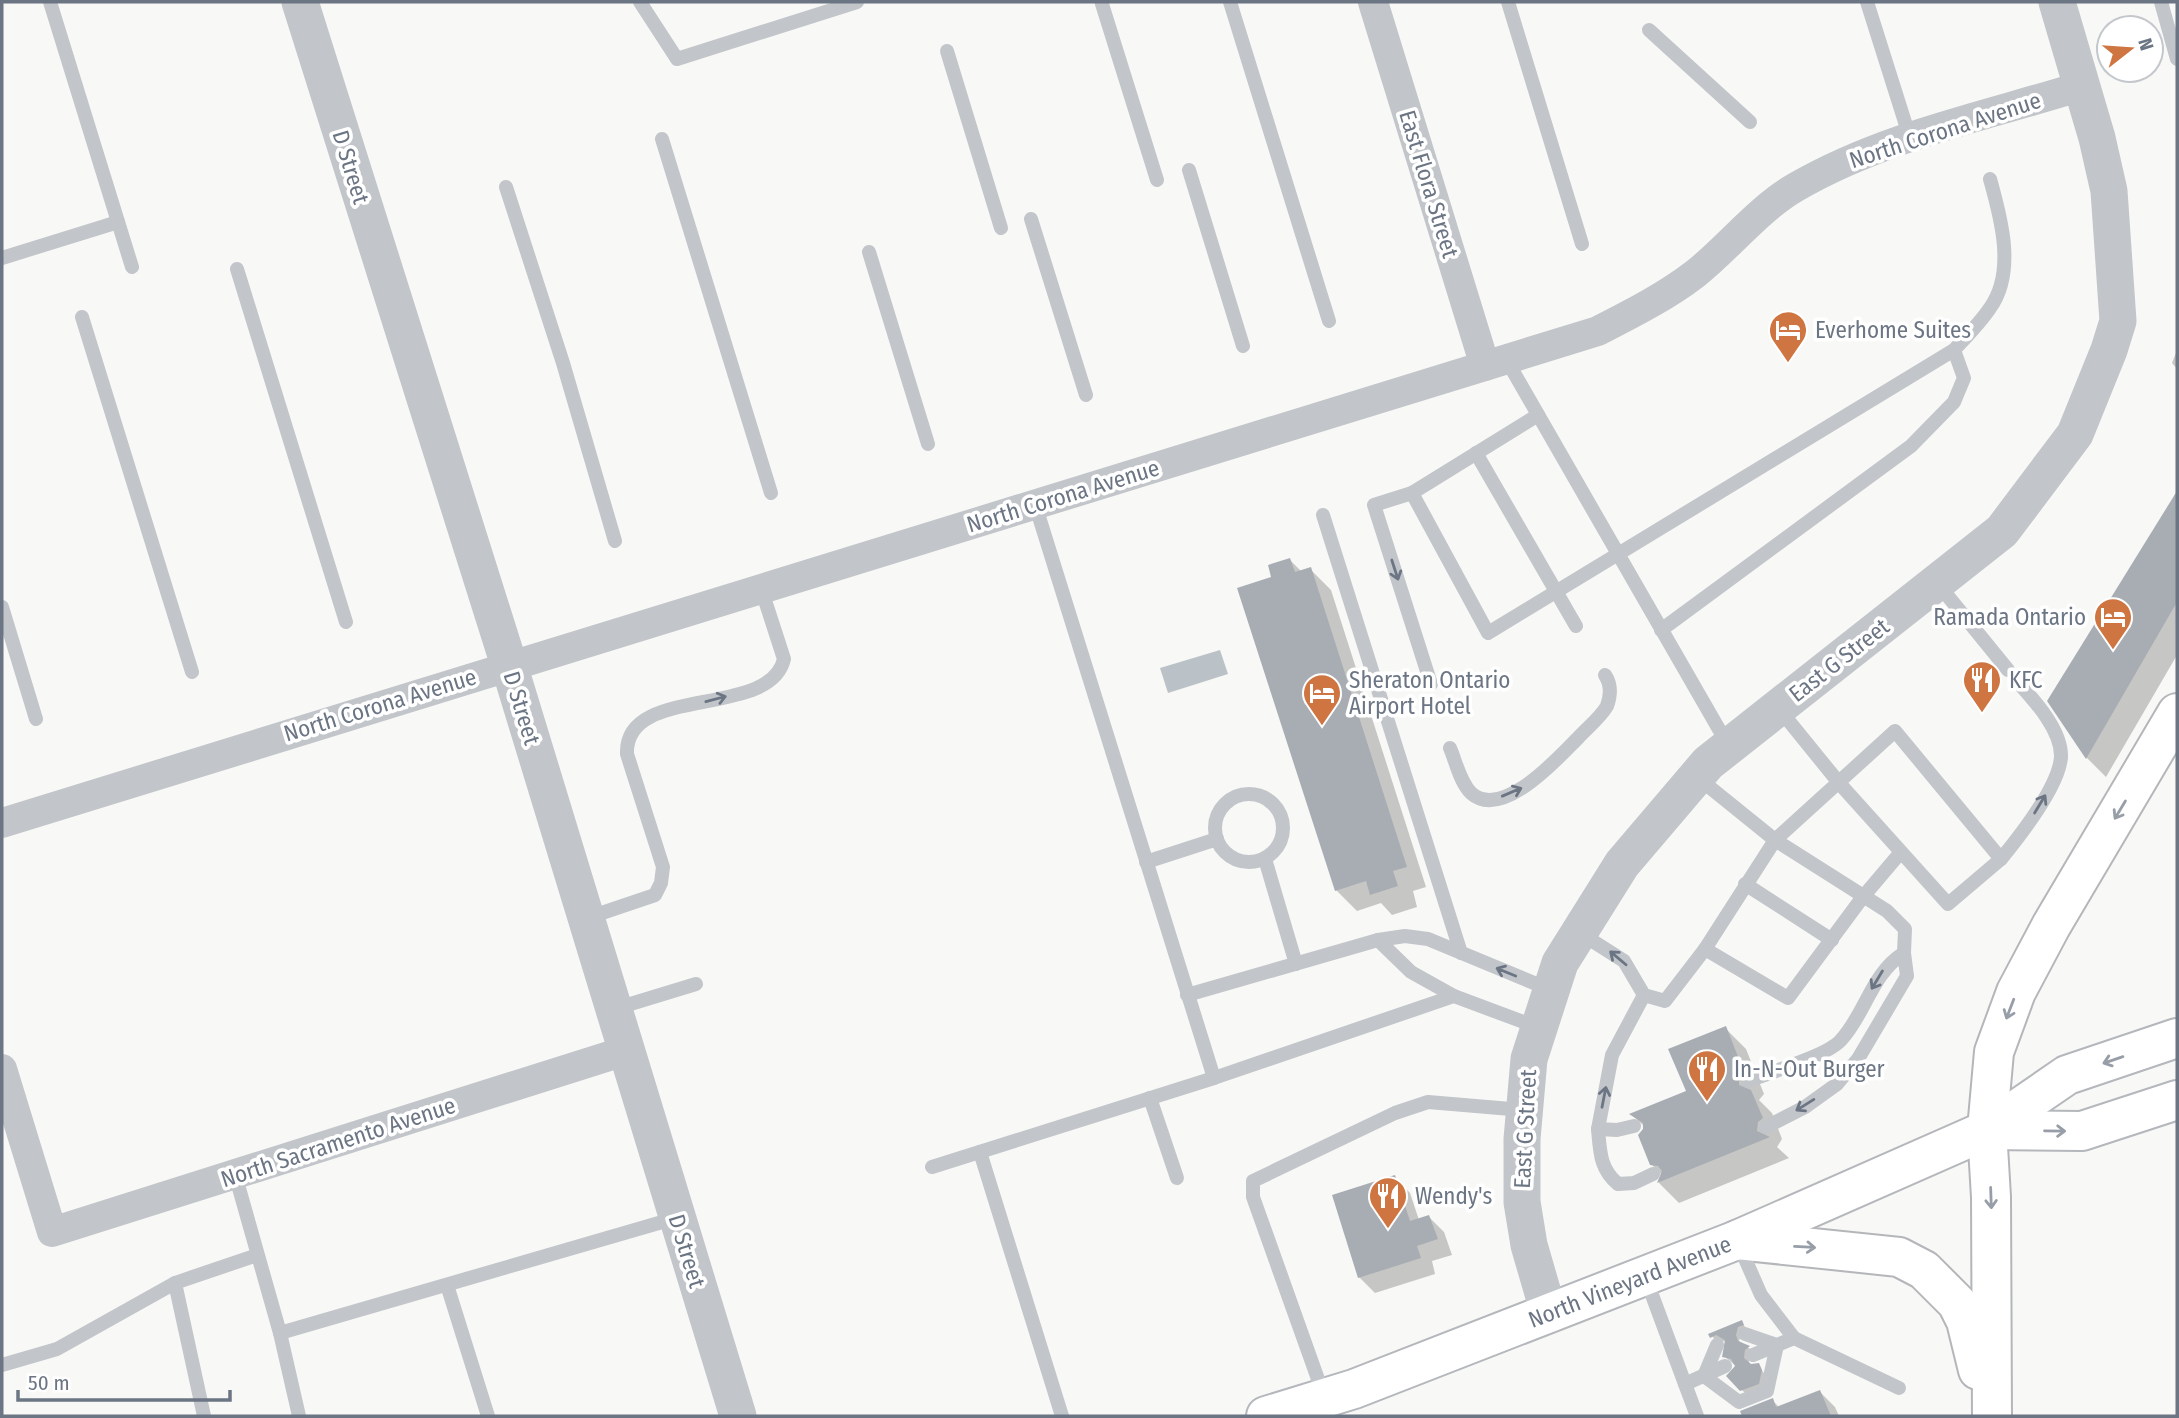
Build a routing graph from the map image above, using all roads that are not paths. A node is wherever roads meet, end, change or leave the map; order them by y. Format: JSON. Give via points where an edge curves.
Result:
{"nodes":[{"id":1,"x":50,"y":2,"type":"edge"},
{"id":2,"x":300,"y":2,"type":"edge"},
{"id":3,"x":640,"y":2,"type":"edge"},
{"id":4,"x":857,"y":2,"type":"edge"},
{"id":5,"x":1230,"y":2,"type":"edge"},
{"id":6,"x":1373,"y":2,"type":"edge"},
{"id":7,"x":1508,"y":2,"type":"edge"},
{"id":8,"x":1867,"y":2,"type":"edge"},
{"id":9,"x":2057,"y":2,"type":"edge"},
{"id":10,"x":2161,"y":2,"type":"edge"},
{"id":11,"x":1102,"y":4,"type":"dead end"},
{"id":12,"x":1649,"y":30,"type":"dead end"},
{"id":13,"x":947,"y":51,"type":"dead end"},
{"id":14,"x":2177,"y":58,"type":"edge"},
{"id":15,"x":2082,"y":86,"type":"junction"},
{"id":16,"x":1750,"y":122,"type":"dead end"},
{"id":17,"x":1910,"y":138,"type":"junction"},
{"id":18,"x":662,"y":139,"type":"dead end"},
{"id":19,"x":1189,"y":170,"type":"dead end"},
{"id":20,"x":1990,"y":179,"type":"dead end"},
{"id":21,"x":1157,"y":180,"type":"dead end"},
{"id":22,"x":506,"y":187,"type":"dead end"},
{"id":23,"x":1031,"y":219,"type":"dead end"},
{"id":24,"x":118,"y":222,"type":"junction"},
{"id":25,"x":1001,"y":228,"type":"dead end"},
{"id":26,"x":1582,"y":244,"type":"dead end"},
{"id":27,"x":869,"y":251,"type":"dead end"},
{"id":28,"x":2,"y":258,"type":"edge"},
{"id":29,"x":132,"y":267,"type":"dead end"},
{"id":30,"x":237,"y":269,"type":"dead end"},
{"id":31,"x":82,"y":317,"type":"dead end"},
{"id":32,"x":1329,"y":321,"type":"dead end"},
{"id":33,"x":1243,"y":346,"type":"dead end"},
{"id":34,"x":1954,"y":350,"type":"junction"},
{"id":35,"x":1495,"y":362,"type":"junction"},
{"id":36,"x":1086,"y":396,"type":"dead end"},
{"id":37,"x":1538,"y":415,"type":"junction"},
{"id":38,"x":928,"y":444,"type":"dead end"},
{"id":39,"x":1476,"y":453,"type":"junction"},
{"id":40,"x":771,"y":493,"type":"dead end"},
{"id":41,"x":1412,"y":493,"type":"junction"},
{"id":42,"x":1035,"y":504,"type":"junction"},
{"id":43,"x":1323,"y":515,"type":"dead end"},
{"id":44,"x":615,"y":541,"type":"dead end"},
{"id":45,"x":1618,"y":554,"type":"junction"},
{"id":46,"x":1937,"y":583,"type":"junction"},
{"id":47,"x":761,"y":588,"type":"junction"},
{"id":48,"x":1556,"y":591,"type":"junction"},
{"id":49,"x":2,"y":607,"type":"edge"},
{"id":50,"x":346,"y":622,"type":"dead end"},
{"id":51,"x":1576,"y":626,"type":"dead end"},
{"id":52,"x":1661,"y":630,"type":"junction"},
{"id":53,"x":509,"y":665,"type":"junction"},
{"id":54,"x":192,"y":672,"type":"dead end"},
{"id":55,"x":1605,"y":675,"type":"dead end"},
{"id":56,"x":1431,"y":684,"type":"dead end"},
{"id":57,"x":1778,"y":708,"type":"junction"},
{"id":58,"x":2177,"y":713,"type":"edge"},
{"id":59,"x":36,"y":719,"type":"dead end"},
{"id":60,"x":1728,"y":747,"type":"junction"},
{"id":61,"x":1450,"y":748,"type":"dead end"},
{"id":62,"x":1696,"y":776,"type":"junction"},
{"id":63,"x":1840,"y":784,"type":"junction"},
{"id":64,"x":2,"y":823,"type":"edge"},
{"id":65,"x":1217,"y":839,"type":"junction"},
{"id":66,"x":1775,"y":840,"type":"junction"},
{"id":67,"x":1900,"y":852,"type":"junction"},
{"id":68,"x":1265,"y":859,"type":"junction"},
{"id":69,"x":2001,"y":859,"type":"junction"},
{"id":70,"x":1146,"y":862,"type":"junction"},
{"id":71,"x":1745,"y":884,"type":"junction"},
{"id":72,"x":1862,"y":898,"type":"junction"},
{"id":73,"x":585,"y":919,"type":"junction"},
{"id":74,"x":1579,"y":932,"type":"junction"},
{"id":75,"x":1378,"y":940,"type":"junction"},
{"id":76,"x":1832,"y":940,"type":"junction"},
{"id":77,"x":1705,"y":949,"type":"junction"},
{"id":78,"x":1461,"y":953,"type":"junction"},
{"id":79,"x":1904,"y":953,"type":"junction"},
{"id":80,"x":1296,"y":964,"type":"junction"},
{"id":81,"x":696,"y":984,"type":"dead end"},
{"id":82,"x":1551,"y":990,"type":"junction"},
{"id":83,"x":1187,"y":995,"type":"junction"},
{"id":84,"x":1644,"y":995,"type":"junction"},
{"id":85,"x":1454,"y":996,"type":"junction"},
{"id":86,"x":612,"y":1009,"type":"junction"},
{"id":87,"x":1539,"y":1028,"type":"junction"},
{"id":88,"x":2177,"y":1038,"type":"edge"},
{"id":89,"x":625,"y":1051,"type":"junction"},
{"id":90,"x":2,"y":1069,"type":"edge"},
{"id":91,"x":1214,"y":1078,"type":"junction"},
{"id":92,"x":1748,"y":1081,"type":"dead end"},
{"id":93,"x":1150,"y":1098,"type":"junction"},
{"id":94,"x":2171,"y":1102,"type":"edge"},
{"id":95,"x":1524,"y":1111,"type":"junction"},
{"id":96,"x":1634,"y":1126,"type":"dead end"},
{"id":97,"x":1766,"y":1126,"type":"dead end"},
{"id":98,"x":1598,"y":1129,"type":"junction"},
{"id":99,"x":1987,"y":1129,"type":"junction"},
{"id":100,"x":980,"y":1152,"type":"junction"},
{"id":101,"x":932,"y":1167,"type":"dead end"},
{"id":102,"x":235,"y":1174,"type":"junction"},
{"id":103,"x":1653,"y":1174,"type":"dead end"},
{"id":104,"x":1177,"y":1178,"type":"dead end"},
{"id":105,"x":676,"y":1218,"type":"junction"},
{"id":106,"x":1737,"y":1240,"type":"junction"},
{"id":107,"x":257,"y":1255,"type":"junction"},
{"id":108,"x":1644,"y":1275,"type":"junction"},
{"id":109,"x":175,"y":1283,"type":"junction"},
{"id":110,"x":447,"y":1285,"type":"junction"},
{"id":111,"x":1549,"y":1314,"type":"junction"},
{"id":112,"x":280,"y":1333,"type":"junction"},
{"id":113,"x":1745,"y":1334,"type":"dead end"},
{"id":114,"x":1794,"y":1338,"type":"junction"},
{"id":115,"x":1717,"y":1345,"type":"dead end"},
{"id":116,"x":1777,"y":1345,"type":"junction"},
{"id":117,"x":1753,"y":1355,"type":"dead end"},
{"id":118,"x":2,"y":1365,"type":"edge"},
{"id":119,"x":1725,"y":1366,"type":"dead end"},
{"id":120,"x":1704,"y":1376,"type":"junction"},
{"id":121,"x":1685,"y":1384,"type":"junction"},
{"id":122,"x":1899,"y":1388,"type":"dead end"},
{"id":123,"x":1320,"y":1405,"type":"edge"},
{"id":124,"x":204,"y":1416,"type":"edge"},
{"id":125,"x":299,"y":1416,"type":"edge"},
{"id":126,"x":488,"y":1416,"type":"edge"},
{"id":127,"x":738,"y":1416,"type":"edge"},
{"id":128,"x":1062,"y":1416,"type":"edge"},
{"id":129,"x":1266,"y":1416,"type":"edge"},
{"id":130,"x":1697,"y":1416,"type":"edge"},
{"id":131,"x":1990,"y":1416,"type":"edge"}],
"edges":[{"from":1,"to":24,"type":"lane"},
{"from":2,"to":53,"type":"street","name":"D Street"},
{"from":3,"to":4,"type":"lane","via":[[677,59]]},
{"from":5,"to":32,"type":"lane"},
{"from":6,"to":35,"type":"street","name":"East Flora Street"},
{"from":7,"to":26,"type":"lane"},
{"from":8,"to":17,"type":"lane"},
{"from":9,"to":15,"type":"street","name":"East G Street"},
{"from":10,"to":14,"type":"lane"},
{"from":11,"to":21,"type":"lane"},
{"from":12,"to":16,"type":"lane"},
{"from":13,"to":25,"type":"lane"},
{"from":15,"to":17,"type":"street","name":"North Corona Avenue"},
{"from":15,"to":46,"type":"street","name":"East G Street","via":[[2109,191],[2118,321],[2075,434],[2002,531]]},
{"from":17,"to":35,"type":"street","name":"North Corona Avenue","via":[[1839,164],[1793,189],[1695,274],[1648,305],[1598,331]]},
{"from":18,"to":40,"type":"lane"},
{"from":19,"to":33,"type":"lane"},
{"from":20,"to":34,"type":"lane","via":[[2003,227],[2001,277],[1992,306]]},
{"from":22,"to":44,"type":"lane"},
{"from":23,"to":36,"type":"lane"},
{"from":24,"to":28,"type":"lane"},
{"from":24,"to":29,"type":"lane"},
{"from":27,"to":38,"type":"lane"},
{"from":30,"to":50,"type":"lane"},
{"from":31,"to":54,"type":"lane"},
{"from":34,"to":45,"type":"lane"},
{"from":34,"to":52,"type":"lane","via":[[1964,378],[1954,402],[1911,446]]},
{"from":35,"to":37,"type":"lane"},
{"from":35,"to":42,"type":"street","name":"North Corona Avenue"},
{"from":37,"to":39,"type":"lane"},
{"from":37,"to":45,"type":"lane"},
{"from":39,"to":41,"type":"lane"},
{"from":39,"to":48,"type":"lane"},
{"from":41,"to":48,"type":"lane","via":[[1488,632]]},
{"from":41,"to":56,"type":"lane","one_way":true,"via":[[1374,505]]},
{"from":42,"to":47,"type":"street","name":"North Corona Avenue"},
{"from":42,"to":70,"type":"lane"},
{"from":43,"to":78,"type":"lane"},
{"from":45,"to":48,"type":"lane"},
{"from":45,"to":52,"type":"lane"},
{"from":46,"to":57,"type":"street","name":"East G Street"},
{"from":69,"to":46,"type":"lane","one_way":true,"via":[[2026,828],[2061,757],[2053,727]]},
{"from":47,"to":53,"type":"street","name":"North Corona Avenue"},
{"from":73,"to":47,"type":"lane","one_way":true,"via":[[654,895],[662,883],[663,867],[627,754],[627,739],[634,726],[656,715],[775,680],[784,659]]},
{"from":48,"to":51,"type":"lane"},
{"from":49,"to":59,"type":"lane"},
{"from":52,"to":60,"type":"lane"},
{"from":53,"to":64,"type":"street","name":"North Corona Avenue"},
{"from":53,"to":73,"type":"street","name":"D Street"},
{"from":61,"to":55,"type":"lane","one_way":true,"via":[[1472,794],[1488,800],[1507,795],[1538,779],[1605,709],[1610,687]]},
{"from":57,"to":60,"type":"street","name":"East G Street"},
{"from":57,"to":63,"type":"lane"},
{"from":58,"to":99,"type":"main road","one_way":true,"via":[[2016,992],[1994,1052]]},
{"from":60,"to":62,"type":"street","name":"East G Street"},
{"from":62,"to":66,"type":"lane"},
{"from":62,"to":74,"type":"street","name":"East G Street","via":[[1622,864]]},
{"from":63,"to":66,"type":"lane"},
{"from":63,"to":67,"type":"lane"},
{"from":63,"to":69,"type":"lane","via":[[1895,731]]},
{"from":65,"to":68,"type":"lane","via":[[1231,857],[1253,863]]},
{"from":65,"to":68,"type":"lane","via":[[1215,827],[1223,806],[1243,794],[1264,797],[1280,811],[1283,833]]},
{"from":65,"to":70,"type":"lane"},
{"from":66,"to":71,"type":"lane"},
{"from":66,"to":72,"type":"lane"},
{"from":67,"to":69,"type":"lane","via":[[1948,904]]},
{"from":67,"to":72,"type":"lane"},
{"from":68,"to":80,"type":"lane"},
{"from":70,"to":83,"type":"lane"},
{"from":71,"to":76,"type":"lane"},
{"from":71,"to":77,"type":"lane"},
{"from":72,"to":76,"type":"lane"},
{"from":72,"to":79,"type":"lane","via":[[1898,919],[1905,929]]},
{"from":73,"to":86,"type":"street","name":"D Street"},
{"from":74,"to":82,"type":"street","name":"East G Street","via":[[1560,963]]},
{"from":84,"to":74,"type":"lane","one_way":true,"via":[[1624,961]]},
{"from":75,"to":78,"type":"lane","via":[[1428,939]]},
{"from":75,"to":80,"type":"lane"},
{"from":75,"to":85,"type":"lane","via":[[1411,972]]},
{"from":76,"to":77,"type":"lane","via":[[1788,998]]},
{"from":77,"to":84,"type":"lane","via":[[1665,1001]]},
{"from":82,"to":78,"type":"lane","one_way":true},
{"from":79,"to":92,"type":"lane","one_way":true,"via":[[1887,964],[1842,1039],[1828,1050]]},
{"from":79,"to":97,"type":"lane","one_way":true,"via":[[1908,976],[1858,1059],[1837,1084],[1805,1107]]},
{"from":80,"to":83,"type":"lane"},
{"from":81,"to":86,"type":"lane"},
{"from":82,"to":87,"type":"street","name":"East G Street"},
{"from":83,"to":91,"type":"lane"},
{"from":98,"to":84,"type":"lane","one_way":true,"via":[[1612,1055]]},
{"from":85,"to":87,"type":"lane"},
{"from":85,"to":91,"type":"lane"},
{"from":86,"to":89,"type":"street","name":"D Street"},
{"from":87,"to":95,"type":"street","name":"East G Street","via":[[1529,1059]]},
{"from":88,"to":99,"type":"main road","name":"North Vineyard Avenue","one_way":true,"via":[[2067,1075]]},
{"from":89,"to":102,"type":"street","name":"North Sacramento Avenue"},
{"from":89,"to":105,"type":"street","name":"D Street"},
{"from":90,"to":102,"type":"street","name":"North Sacramento Avenue","via":[[52,1232]]},
{"from":91,"to":93,"type":"lane"},
{"from":93,"to":100,"type":"lane"},
{"from":93,"to":104,"type":"lane"},
{"from":99,"to":94,"type":"main road","name":"North Vineyard Avenue","one_way":true,"via":[[2082,1131]]},
{"from":95,"to":111,"type":"street","name":"East G Street","via":[[1522,1202]]},
{"from":95,"to":123,"type":"lane","via":[[1429,1102],[1395,1113],[1253,1181],[1253,1197]]},
{"from":96,"to":98,"type":"lane"},
{"from":98,"to":103,"type":"lane","via":[[1605,1174],[1618,1184]]},
{"from":99,"to":106,"type":"main road","name":"North Vineyard Avenue"},
{"from":99,"to":131,"type":"main road","one_way":true},
{"from":100,"to":101,"type":"lane"},
{"from":100,"to":128,"type":"lane"},
{"from":102,"to":107,"type":"lane"},
{"from":105,"to":110,"type":"lane"},
{"from":105,"to":127,"type":"street","name":"D Street"},
{"from":106,"to":108,"type":"main road","name":"North Vineyard Avenue"},
{"from":106,"to":114,"type":"lane","via":[[1761,1295]]},
{"from":106,"to":131,"type":"main road","one_way":true,"via":[[1899,1257],[1924,1270],[1957,1303],[1966,1321]]},
{"from":107,"to":109,"type":"lane"},
{"from":107,"to":112,"type":"lane"},
{"from":108,"to":111,"type":"main road","name":"North Vineyard Avenue"},
{"from":108,"to":121,"type":"lane"},
{"from":109,"to":118,"type":"lane","via":[[57,1349]]},
{"from":109,"to":124,"type":"lane"},
{"from":110,"to":112,"type":"lane"},
{"from":110,"to":126,"type":"lane"},
{"from":111,"to":123,"type":"main road","name":"North Vineyard Avenue"},
{"from":112,"to":125,"type":"lane"},
{"from":113,"to":116,"type":"lane"},
{"from":114,"to":116,"type":"lane"},
{"from":114,"to":122,"type":"lane"},
{"from":115,"to":120,"type":"lane"},
{"from":116,"to":117,"type":"lane"},
{"from":116,"to":120,"type":"lane","via":[[1767,1391],[1739,1402]]},
{"from":119,"to":120,"type":"lane"},
{"from":120,"to":121,"type":"lane"},
{"from":121,"to":130,"type":"lane"},
{"from":123,"to":129,"type":"main road","name":"North Vineyard Avenue"}]}
